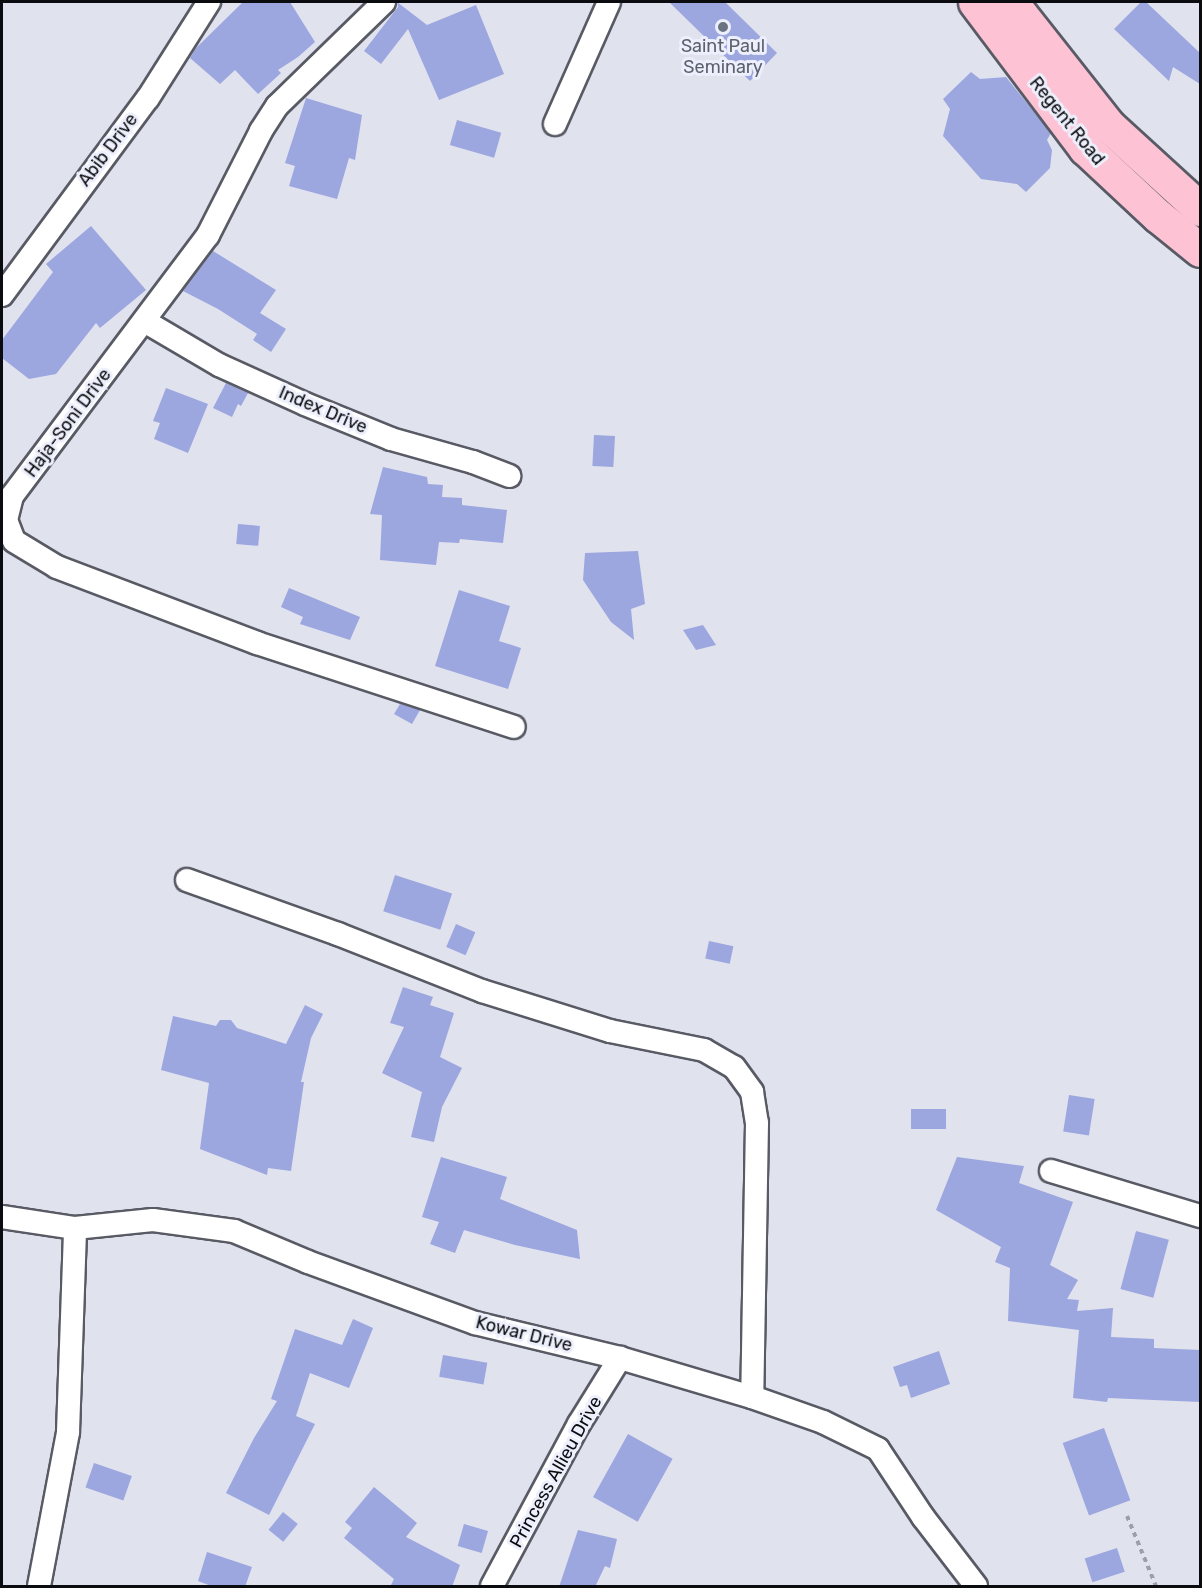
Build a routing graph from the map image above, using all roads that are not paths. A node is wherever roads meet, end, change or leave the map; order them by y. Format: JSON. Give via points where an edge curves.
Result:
{"nodes":[{"id":1,"x":209,"y":2,"type":"edge"},
{"id":2,"x":384,"y":2,"type":"edge"},
{"id":3,"x":609,"y":2,"type":"edge"},
{"id":4,"x":975,"y":2,"type":"edge"},
{"id":5,"x":1011,"y":2,"type":"edge"},
{"id":6,"x":555,"y":124,"type":"dead end"},
{"id":7,"x":1200,"y":209,"type":"edge"},
{"id":8,"x":1200,"y":250,"type":"edge"},
{"id":9,"x":2,"y":295,"type":"edge"},
{"id":10,"x":146,"y":322,"type":"junction"},
{"id":11,"x":509,"y":476,"type":"dead end"},
{"id":12,"x":514,"y":727,"type":"dead end"},
{"id":13,"x":187,"y":880,"type":"dead end"},
{"id":14,"x":1051,"y":1171,"type":"dead end"},
{"id":15,"x":1200,"y":1216,"type":"edge"},
{"id":16,"x":2,"y":1217,"type":"edge"},
{"id":17,"x":75,"y":1228,"type":"junction"},
{"id":18,"x":620,"y":1358,"type":"junction"},
{"id":19,"x":752,"y":1397,"type":"junction"},
{"id":20,"x":39,"y":1587,"type":"edge"},
{"id":21,"x":492,"y":1587,"type":"edge"},
{"id":22,"x":976,"y":1587,"type":"edge"}],
"edges":[{"from":1,"to":9,"type":"street","name":"Abib Drive","via":[[148,98]]},
{"from":2,"to":10,"type":"street","name":"Haja-Soni Drive","via":[[277,106],[208,235]]},
{"from":3,"to":6,"type":"street"},
{"from":4,"to":8,"type":"main road","name":"Regent Road","via":[[1084,148]]},
{"from":5,"to":7,"type":"main road","name":"Regent Road","via":[[1108,125]]},
{"from":10,"to":11,"type":"street","name":"Index Drive","via":[[219,365],[305,404],[391,439]]},
{"from":10,"to":12,"type":"street","name":"Haja-Soni Drive","via":[[12,496],[6,520],[14,541],[57,567],[257,643]]},
{"from":13,"to":19,"type":"street","via":[[482,991],[610,1031],[704,1050],[734,1067],[752,1092],[758,1124]]},
{"from":14,"to":15,"type":"street"},
{"from":16,"to":17,"type":"street","name":"Kowar Drive"},
{"from":17,"to":18,"type":"street","name":"Kowar Drive","via":[[153,1220],[234,1231],[475,1323]]},
{"from":17,"to":20,"type":"street","via":[[68,1432]]},
{"from":18,"to":19,"type":"street","name":"Kowar Drive"},
{"from":18,"to":21,"type":"street","name":"Princess Allieu Drive","via":[[579,1424]]},
{"from":19,"to":22,"type":"street","name":"Kowar Drive","via":[[823,1422],[878,1449]]}]}
